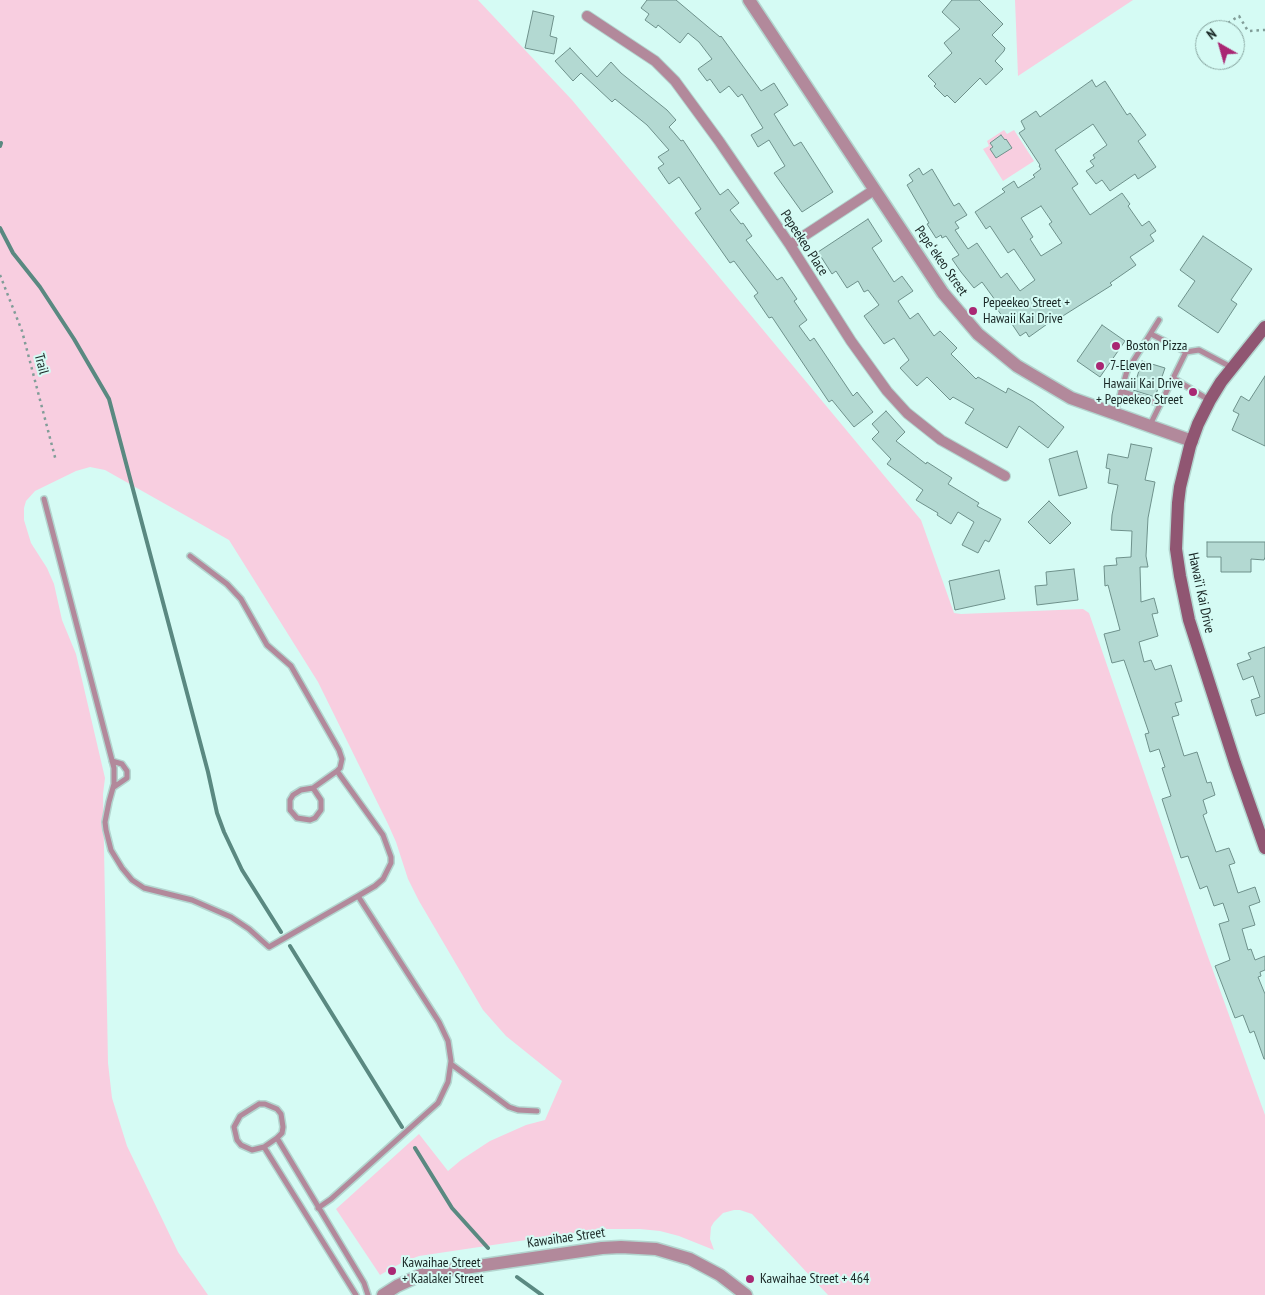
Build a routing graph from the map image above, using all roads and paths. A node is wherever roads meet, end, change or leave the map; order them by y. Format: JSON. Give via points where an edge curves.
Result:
{"nodes":[{"id":1,"x":749,"y":0,"type":"edge"},
{"id":2,"x":587,"y":16,"type":"dead end"},
{"id":3,"x":1245,"y":26,"type":"edge"},
{"id":4,"x":1265,"y":30,"type":"edge"},
{"id":5,"x":874,"y":190,"type":"junction"},
{"id":6,"x":790,"y":245,"type":"junction"},
{"id":7,"x":0,"y":274,"type":"edge"},
{"id":8,"x":1159,"y":320,"type":"dead end"},
{"id":9,"x":1265,"y":327,"type":"edge"},
{"id":10,"x":1151,"y":334,"type":"junction"},
{"id":11,"x":1186,"y":352,"type":"junction"},
{"id":12,"x":1231,"y":368,"type":"junction"},
{"id":13,"x":1173,"y":378,"type":"junction"},
{"id":14,"x":1121,"y":391,"type":"junction"},
{"id":15,"x":1210,"y":400,"type":"junction"},
{"id":16,"x":1160,"y":404,"type":"junction"},
{"id":17,"x":1115,"y":414,"type":"junction"},
{"id":18,"x":1150,"y":425,"type":"junction"},
{"id":19,"x":1192,"y":441,"type":"junction"},
{"id":20,"x":56,"y":461,"type":"dead end"},
{"id":21,"x":1005,"y":476,"type":"dead end"},
{"id":22,"x":44,"y":499,"type":"dead end"},
{"id":23,"x":190,"y":556,"type":"dead end"},
{"id":24,"x":112,"y":761,"type":"junction"},
{"id":25,"x":337,"y":771,"type":"junction"},
{"id":26,"x":114,"y":787,"type":"junction"},
{"id":27,"x":313,"y":788,"type":"junction"},
{"id":28,"x":1265,"y":848,"type":"edge"},
{"id":29,"x":358,"y":896,"type":"junction"},
{"id":30,"x":451,"y":1064,"type":"junction"},
{"id":31,"x":537,"y":1111,"type":"dead end"},
{"id":32,"x":277,"y":1138,"type":"junction"},
{"id":33,"x":264,"y":1147,"type":"junction"},
{"id":34,"x":318,"y":1208,"type":"junction"},
{"id":35,"x":356,"y":1295,"type":"edge"},
{"id":36,"x":368,"y":1295,"type":"edge"},
{"id":37,"x":383,"y":1295,"type":"edge"},
{"id":38,"x":746,"y":1295,"type":"edge"}],
"edges":[{"from":1,"to":5,"type":"street","name":"Pepeʻekeo Street"},
{"from":2,"to":6,"type":"street","name":"Pepeekeo Place","via":[[655,61],[675,81]]},
{"from":3,"to":4,"type":"path","via":[[1248,31]]},
{"from":5,"to":6,"type":"street"},
{"from":5,"to":17,"type":"street","name":"Pepeʻekeo Street","via":[[943,293],[992,346],[1017,366],[1071,398]]},
{"from":6,"to":21,"type":"street","name":"Pepeekeo Place","via":[[851,341],[907,413],[941,440]]},
{"from":7,"to":20,"type":"path","name":"Trail","via":[[22,331]]},
{"from":8,"to":10,"type":"lane"},
{"from":9,"to":12,"type":"main road","name":"Hawai’i Kai Drive"},
{"from":10,"to":11,"type":"lane"},
{"from":10,"to":14,"type":"lane","via":[[1127,371]]},
{"from":11,"to":12,"type":"lane","via":[[1199,350]]},
{"from":11,"to":13,"type":"lane"},
{"from":12,"to":15,"type":"main road","name":"Hawai’i Kai Drive"},
{"from":13,"to":15,"type":"lane"},
{"from":13,"to":16,"type":"lane"},
{"from":14,"to":16,"type":"lane"},
{"from":14,"to":17,"type":"lane"},
{"from":15,"to":19,"type":"main road","name":"Hawai’i Kai Drive"},
{"from":16,"to":18,"type":"lane"},
{"from":17,"to":18,"type":"street","name":"Pepeʻekeo Street"},
{"from":18,"to":19,"type":"street","name":"Pepeʻekeo Street"},
{"from":19,"to":28,"type":"main road","name":"Hawai’i Kai Drive","via":[[1178,503],[1176,549],[1180,576],[1194,636]]},
{"from":22,"to":24,"type":"lane"},
{"from":23,"to":25,"type":"lane","via":[[235,591],[266,646],[291,666],[341,754]]},
{"from":24,"to":26,"type":"lane"},
{"from":24,"to":26,"type":"lane","via":[[122,764],[127,771],[126,778]]},
{"from":25,"to":27,"type":"lane"},
{"from":25,"to":29,"type":"lane","via":[[383,835],[391,856],[391,863],[382,879]]},
{"from":26,"to":29,"type":"lane","via":[[105,822],[107,838],[116,861],[132,880],[150,891],[192,900],[220,912],[240,923],[269,947]]},
{"from":27,"to":27,"type":"lane","via":[[321,800],[321,810],[315,818],[296,818],[290,810],[290,800],[297,792]]},
{"from":29,"to":30,"type":"lane","via":[[439,1022],[448,1040]]},
{"from":30,"to":31,"type":"lane","via":[[509,1107]]},
{"from":30,"to":34,"type":"lane","via":[[448,1082],[438,1103]]},
{"from":32,"to":33,"type":"lane"},
{"from":32,"to":33,"type":"lane","via":[[283,1127],[277,1109],[259,1104],[244,1112],[234,1128],[237,1140],[252,1150]]},
{"from":32,"to":34,"type":"lane"},
{"from":33,"to":35,"type":"lane"},
{"from":34,"to":36,"type":"lane","via":[[364,1283]]},
{"from":37,"to":38,"type":"street","name":"Kawaihae Street","via":[[423,1274],[621,1247],[656,1249],[690,1259],[720,1275]]}]}
